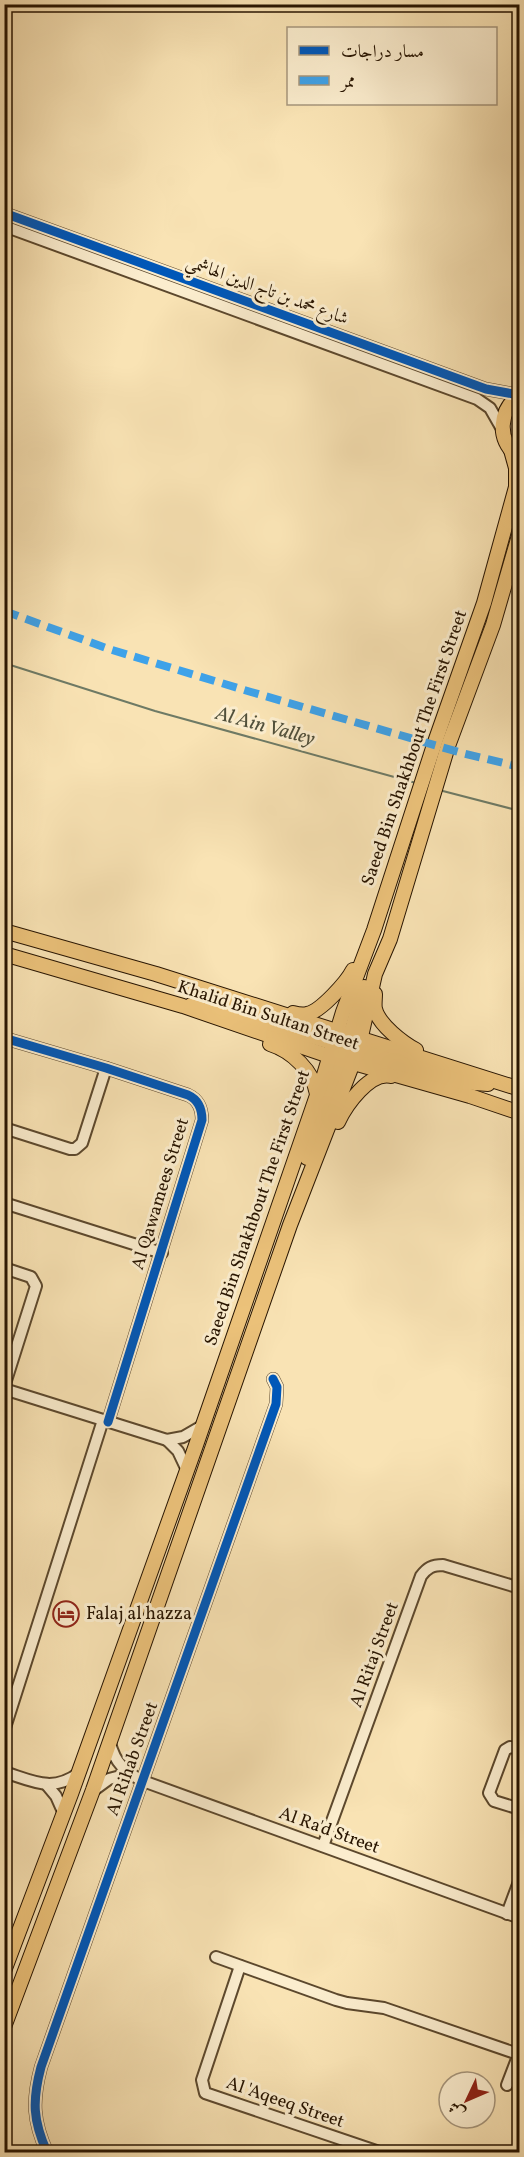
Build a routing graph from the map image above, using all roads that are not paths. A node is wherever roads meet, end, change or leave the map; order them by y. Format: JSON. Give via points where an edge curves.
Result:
{"nodes":[{"id":1,"x":4,"y":213,"type":"edge"},
{"id":2,"x":4,"y":226,"type":"edge"},
{"id":3,"x":519,"y":395,"type":"edge"},
{"id":4,"x":502,"y":429,"type":"junction"},
{"id":5,"x":515,"y":454,"type":"edge"},
{"id":6,"x":519,"y":532,"type":"edge"},
{"id":7,"x":441,"y":744,"type":"junction"},
{"id":8,"x":381,"y":905,"type":"junction"},
{"id":9,"x":4,"y":931,"type":"edge"},
{"id":10,"x":4,"y":954,"type":"edge"},
{"id":11,"x":375,"y":974,"type":"junction"},
{"id":12,"x":183,"y":1006,"type":"junction"},
{"id":13,"x":266,"y":1009,"type":"junction"},
{"id":14,"x":4,"y":1038,"type":"edge"},
{"id":15,"x":345,"y":1047,"type":"junction"},
{"id":16,"x":436,"y":1062,"type":"junction"},
{"id":17,"x":106,"y":1068,"type":"junction"},
{"id":18,"x":497,"y":1083,"type":"junction"},
{"id":19,"x":519,"y":1089,"type":"edge"},
{"id":20,"x":317,"y":1094,"type":"junction"},
{"id":21,"x":470,"y":1096,"type":"junction"},
{"id":22,"x":519,"y":1113,"type":"edge"},
{"id":23,"x":4,"y":1128,"type":"edge"},
{"id":24,"x":4,"y":1203,"type":"edge"},
{"id":25,"x":297,"y":1210,"type":"junction"},
{"id":26,"x":290,"y":1225,"type":"junction"},
{"id":27,"x":162,"y":1253,"type":"junction"},
{"id":28,"x":4,"y":1268,"type":"edge"},
{"id":29,"x":10,"y":1353,"type":"edge"},
{"id":30,"x":273,"y":1379,"type":"dead end"},
{"id":31,"x":4,"y":1388,"type":"edge"},
{"id":32,"x":106,"y":1421,"type":"junction"},
{"id":33,"x":202,"y":1426,"type":"junction"},
{"id":34,"x":167,"y":1440,"type":"junction"},
{"id":35,"x":187,"y":1470,"type":"junction"},
{"id":36,"x":519,"y":1588,"type":"edge"},
{"id":37,"x":4,"y":1731,"type":"edge"},
{"id":38,"x":110,"y":1743,"type":"junction"},
{"id":39,"x":519,"y":1749,"type":"edge"},
{"id":40,"x":4,"y":1772,"type":"edge"},
{"id":41,"x":79,"y":1773,"type":"junction"},
{"id":42,"x":128,"y":1774,"type":"junction"},
{"id":43,"x":143,"y":1781,"type":"junction"},
{"id":44,"x":46,"y":1784,"type":"junction"},
{"id":45,"x":93,"y":1790,"type":"junction"},
{"id":46,"x":519,"y":1809,"type":"edge"},
{"id":47,"x":64,"y":1814,"type":"junction"},
{"id":48,"x":324,"y":1846,"type":"junction"},
{"id":49,"x":519,"y":1879,"type":"edge"},
{"id":50,"x":507,"y":1914,"type":"junction"},
{"id":51,"x":519,"y":1918,"type":"edge"},
{"id":52,"x":216,"y":1957,"type":"dead end"},
{"id":53,"x":240,"y":1966,"type":"junction"},
{"id":54,"x":4,"y":1971,"type":"edge"},
{"id":55,"x":4,"y":2027,"type":"edge"},
{"id":56,"x":519,"y":2053,"type":"edge"},
{"id":57,"x":507,"y":2085,"type":"dead end"},
{"id":58,"x":47,"y":2152,"type":"edge"},
{"id":59,"x":380,"y":2152,"type":"edge"}],
"edges":[{"from":1,"to":3,"type":"street","name":"شارع محمد بن تاج الدين الهاشمي","via":[[486,389]]},
{"from":2,"to":4,"type":"street","name":"شارع محمد بن تاج الدين الهاشمي","via":[[477,399],[490,408]]},
{"from":3,"to":4,"type":"main road","via":[[508,406]]},
{"from":4,"to":5,"type":"main road","name":"Saeed Bin Shakhbout The First Street","via":[[506,444]]},
{"from":5,"to":7,"type":"main road","name":"Saeed Bin Shakhbout The First Street","via":[[514,496]]},
{"from":6,"to":7,"type":"main road","name":"Saeed Bin Shakhbout The First Street","via":[[493,625]]},
{"from":7,"to":8,"type":"main road","name":"Saeed Bin Shakhbout The First Street"},
{"from":7,"to":11,"type":"main road","name":"Saeed Bin Shakhbout The First Street","via":[[414,856],[390,939]]},
{"from":8,"to":13,"type":"main road","via":[[349,978],[316,1010],[304,1015]]},
{"from":8,"to":15,"type":"main road","name":"Saeed Bin Shakhbout The First Street","via":[[374,930],[374,957]]},
{"from":9,"to":13,"type":"main road","name":"Khalid Bin Sultan Street"},
{"from":10,"to":12,"type":"main road","name":"Khalid Bin Sultan Street"},
{"from":11,"to":15,"type":"main road","name":"Saeed Bin Shakhbout The First Street"},
{"from":11,"to":16,"type":"main road","via":[[375,1009],[381,1020],[399,1039]]},
{"from":12,"to":15,"type":"main road","name":"Khalid Bin Sultan Street"},
{"from":12,"to":20,"type":"main road","via":[[209,1023],[283,1049],[308,1073]]},
{"from":13,"to":15,"type":"main road","name":"Khalid Bin Sultan Street"},
{"from":14,"to":17,"type":"street","name":"Al Qawamees Street"},
{"from":15,"to":16,"type":"main road","name":"Khalid Bin Sultan Street"},
{"from":15,"to":18,"type":"main road","via":[[462,1082]]},
{"from":15,"to":20,"type":"main road","name":"Saeed Bin Shakhbout The First Street"},
{"from":15,"to":21,"type":"main road","name":"Khalid Bin Sultan Street"},
{"from":15,"to":25,"type":"main road","name":"Saeed Bin Shakhbout The First Street"},
{"from":15,"to":26,"type":"main road","via":[[300,1177]]},
{"from":16,"to":18,"type":"main road","name":"Khalid Bin Sultan Street"},
{"from":17,"to":23,"type":"street","via":[[78,1147],[70,1149]]},
{"from":17,"to":27,"type":"street","name":"Al Qawamees Street","via":[[194,1098],[202,1112]]},
{"from":18,"to":19,"type":"main road","name":"Khalid Bin Sultan Street"},
{"from":20,"to":33,"type":"main road","name":"Saeed Bin Shakhbout The First Street"},
{"from":21,"to":22,"type":"main road","name":"Khalid Bin Sultan Street"},
{"from":21,"to":25,"type":"main road","via":[[387,1075],[377,1077],[343,1111],[318,1175]]},
{"from":24,"to":27,"type":"street"},
{"from":25,"to":26,"type":"main road","name":"Saeed Bin Shakhbout The First Street"},
{"from":26,"to":38,"type":"main road","name":"Saeed Bin Shakhbout The First Street"},
{"from":27,"to":32,"type":"street","name":"Al Qawamees Street"},
{"from":28,"to":29,"type":"street","via":[[31,1277],[36,1286]]},
{"from":29,"to":31,"type":"street"},
{"from":30,"to":43,"type":"street","name":"Al Rihab Street","via":[[277,1387],[276,1404]]},
{"from":31,"to":32,"type":"street"},
{"from":32,"to":34,"type":"street"},
{"from":32,"to":37,"type":"street","name":"Al Qawamees Street"},
{"from":33,"to":34,"type":"street","via":[[183,1437]]},
{"from":33,"to":35,"type":"main road","name":"Saeed Bin Shakhbout The First Street"},
{"from":34,"to":35,"type":"street","via":[[178,1451]]},
{"from":35,"to":41,"type":"main road","name":"Saeed Bin Shakhbout The First Street"},
{"from":36,"to":48,"type":"street","name":"Al Ritaj Street","via":[[442,1565],[424,1570]]},
{"from":38,"to":42,"type":"street","via":[[116,1760]]},
{"from":38,"to":45,"type":"main road","name":"Saeed Bin Shakhbout The First Street"},
{"from":39,"to":46,"type":"street","via":[[510,1747],[503,1752],[489,1793],[494,1801]]},
{"from":40,"to":44,"type":"street"},
{"from":41,"to":44,"type":"street","via":[[61,1783]]},
{"from":41,"to":47,"type":"main road","name":"Saeed Bin Shakhbout The First Street"},
{"from":42,"to":43,"type":"street","name":"Al Ra'd Street"},
{"from":42,"to":45,"type":"street","via":[[109,1779]]},
{"from":43,"to":48,"type":"street","name":"Al Ra'd Street"},
{"from":43,"to":58,"type":"street","name":"Al Rihab Street","via":[[35,2088],[38,2133]]},
{"from":44,"to":47,"type":"street"},
{"from":45,"to":55,"type":"main road","name":"Saeed Bin Shakhbout The First Street"},
{"from":47,"to":54,"type":"main road","name":"Saeed Bin Shakhbout The First Street"},
{"from":48,"to":50,"type":"street","name":"Al Ra'd Street"},
{"from":49,"to":50,"type":"street"},
{"from":50,"to":51,"type":"street","name":"Al Ra'd Street"},
{"from":52,"to":53,"type":"street"},
{"from":53,"to":56,"type":"street","via":[[347,2003],[384,2008]]},
{"from":53,"to":59,"type":"street","name":"Al 'Aqeeq Street","via":[[202,2080],[205,2092]]},
{"from":56,"to":57,"type":"street"}]}
